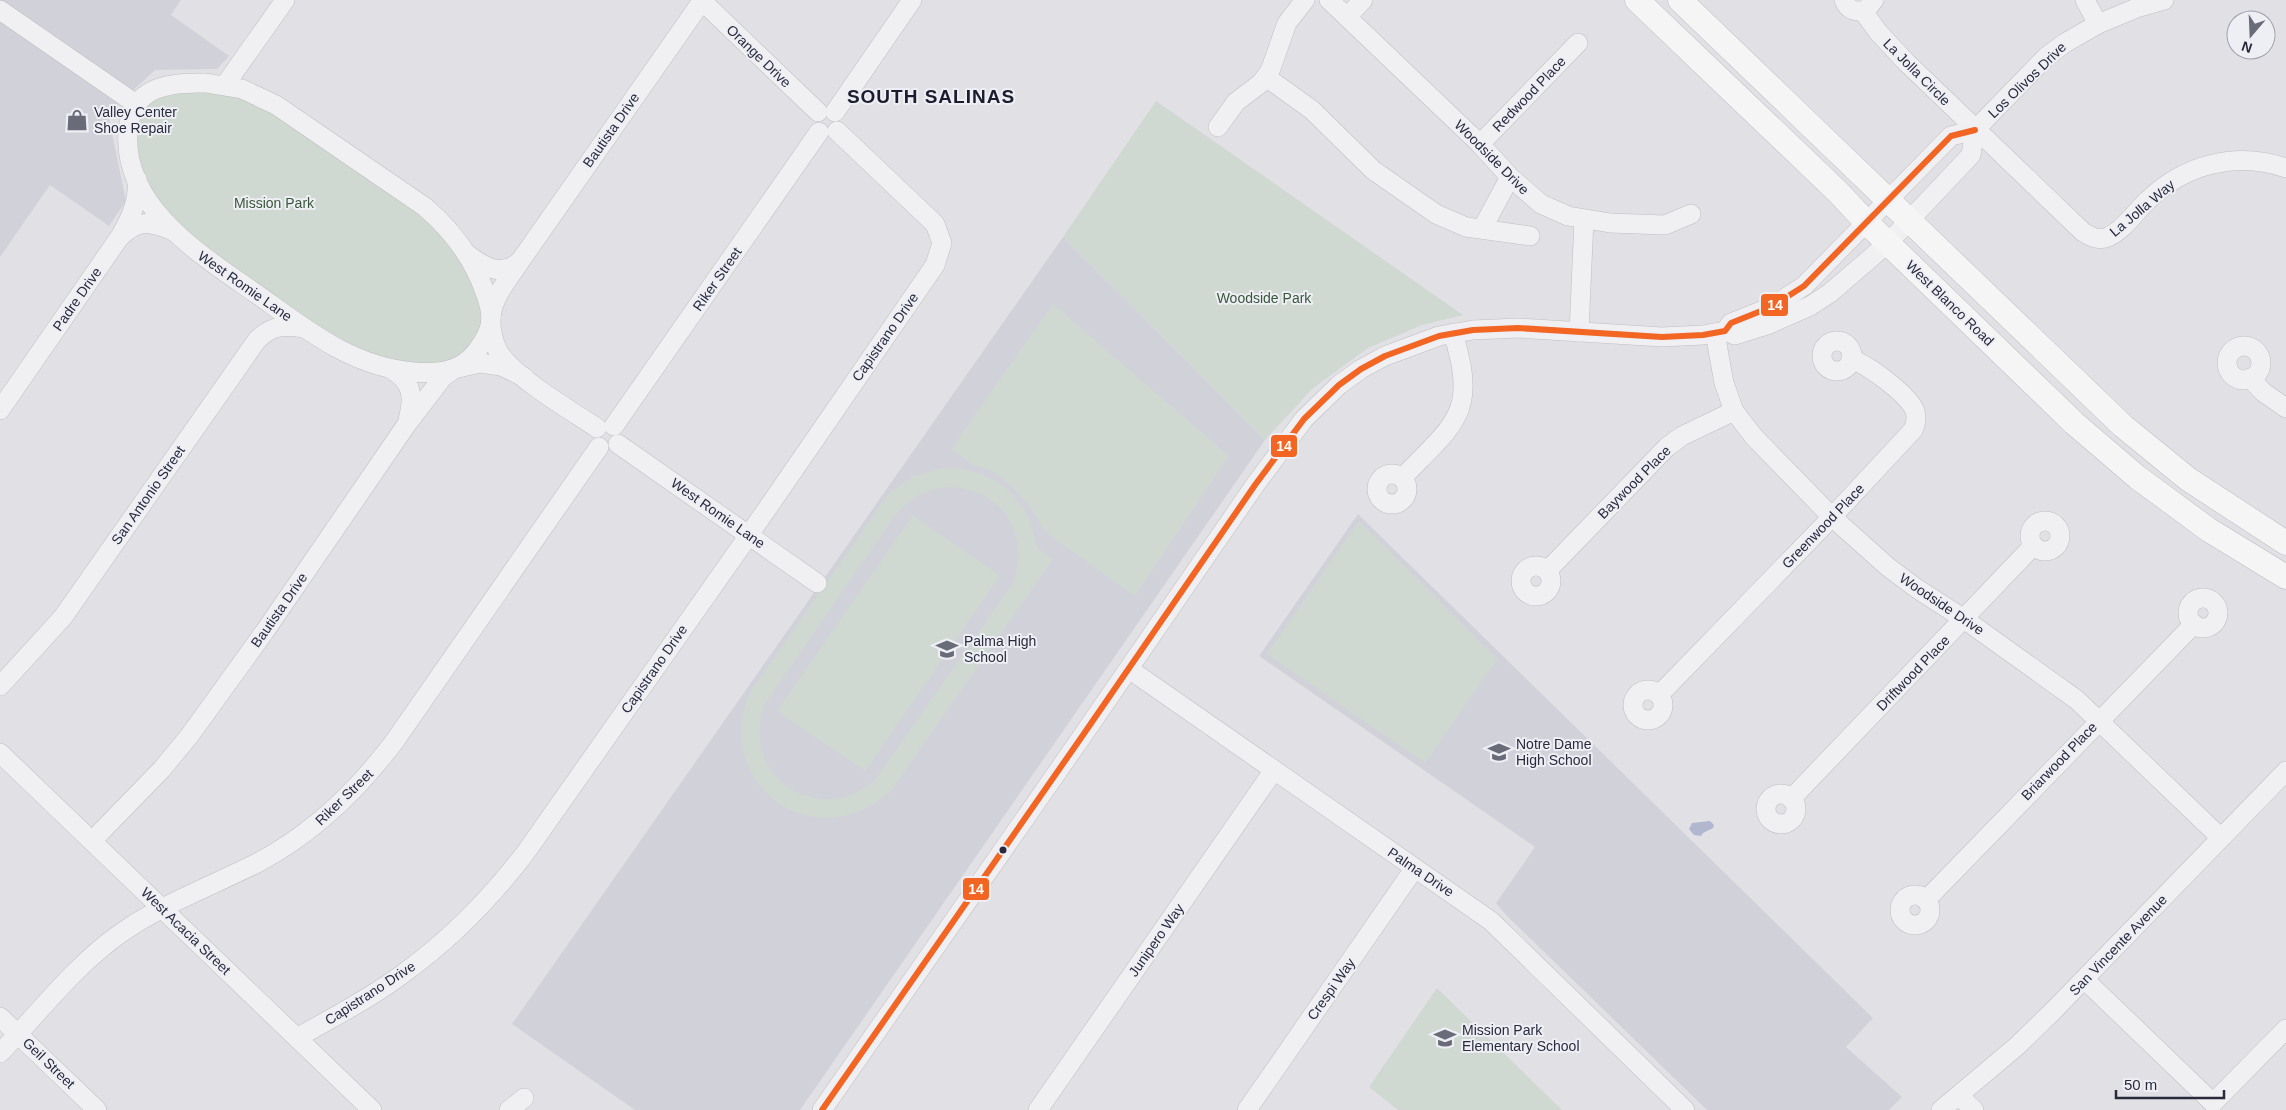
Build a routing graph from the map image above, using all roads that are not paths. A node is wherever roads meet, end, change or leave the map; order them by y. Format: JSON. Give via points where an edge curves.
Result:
{"nodes":[{"id":1,"x":285,"y":0,"type":"edge"},
{"id":2,"x":702,"y":0,"type":"edge"},
{"id":3,"x":912,"y":0,"type":"edge"},
{"id":4,"x":1306,"y":0,"type":"edge"},
{"id":5,"x":1330,"y":0,"type":"edge"},
{"id":6,"x":1363,"y":0,"type":"edge"},
{"id":7,"x":1637,"y":0,"type":"edge"},
{"id":8,"x":1680,"y":0,"type":"edge"},
{"id":9,"x":1844,"y":0,"type":"edge"},
{"id":10,"x":2085,"y":0,"type":"edge"},
{"id":11,"x":2164,"y":0,"type":"edge"},
{"id":12,"x":1869,"y":5,"type":"edge"},
{"id":13,"x":0,"y":10,"type":"edge"},
{"id":14,"x":1347,"y":17,"type":"junction"},
{"id":15,"x":2098,"y":24,"type":"junction"},
{"id":16,"x":254,"y":43,"type":"junction"},
{"id":17,"x":1578,"y":43,"type":"dead end"},
{"id":18,"x":1266,"y":77,"type":"junction"},
{"id":19,"x":225,"y":85,"type":"junction"},
{"id":20,"x":259,"y":96,"type":"junction"},
{"id":21,"x":136,"y":104,"type":"junction"},
{"id":22,"x":826,"y":112,"type":"junction"},
{"id":23,"x":1218,"y":127,"type":"dead end"},
{"id":24,"x":1975,"y":130,"type":"junction"},
{"id":25,"x":828,"y":132,"type":"junction"},
{"id":26,"x":1480,"y":144,"type":"junction"},
{"id":27,"x":2286,"y":168,"type":"edge"},
{"id":28,"x":1510,"y":177,"type":"junction"},
{"id":29,"x":137,"y":178,"type":"junction"},
{"id":30,"x":1890,"y":199,"type":"junction"},
{"id":31,"x":1692,"y":214,"type":"dead end"},
{"id":32,"x":1584,"y":219,"type":"junction"},
{"id":33,"x":1910,"y":220,"type":"junction"},
{"id":34,"x":1867,"y":223,"type":"junction"},
{"id":35,"x":1482,"y":229,"type":"junction"},
{"id":36,"x":174,"y":232,"type":"junction"},
{"id":37,"x":1530,"y":236,"type":"dead end"},
{"id":38,"x":119,"y":238,"type":"junction"},
{"id":39,"x":1888,"y":243,"type":"junction"},
{"id":40,"x":466,"y":253,"type":"junction"},
{"id":41,"x":521,"y":260,"type":"junction"},
{"id":42,"x":253,"y":292,"type":"junction"},
{"id":43,"x":491,"y":318,"type":"junction"},
{"id":44,"x":305,"y":329,"type":"junction"},
{"id":45,"x":1578,"y":332,"type":"junction"},
{"id":46,"x":1720,"y":332,"type":"junction"},
{"id":47,"x":1453,"y":333,"type":"junction"},
{"id":48,"x":257,"y":340,"type":"junction"},
{"id":49,"x":1851,"y":359,"type":"dead end"},
{"id":50,"x":391,"y":368,"type":"junction"},
{"id":51,"x":454,"y":369,"type":"junction"},
{"id":52,"x":524,"y":377,"type":"junction"},
{"id":53,"x":2250,"y":378,"type":"dead end"},
{"id":54,"x":2286,"y":408,"type":"edge"},
{"id":55,"x":0,"y":410,"type":"edge"},
{"id":56,"x":1734,"y":411,"type":"junction"},
{"id":57,"x":407,"y":424,"type":"junction"},
{"id":58,"x":610,"y":433,"type":"junction"},
{"id":59,"x":1402,"y":478,"type":"dead end"},
{"id":60,"x":1832,"y":517,"type":"junction"},
{"id":61,"x":749,"y":535,"type":"junction"},
{"id":62,"x":2286,"y":543,"type":"edge"},
{"id":63,"x":2034,"y":546,"type":"dead end"},
{"id":64,"x":1547,"y":571,"type":"dead end"},
{"id":65,"x":2286,"y":577,"type":"edge"},
{"id":66,"x":817,"y":583,"type":"dead end"},
{"id":67,"x":1964,"y":619,"type":"junction"},
{"id":68,"x":2194,"y":624,"type":"dead end"},
{"id":69,"x":1129,"y":669,"type":"junction"},
{"id":70,"x":0,"y":686,"type":"edge"},
{"id":71,"x":1659,"y":695,"type":"dead end"},
{"id":72,"x":2100,"y":720,"type":"junction"},
{"id":73,"x":0,"y":752,"type":"edge"},
{"id":74,"x":1274,"y":770,"type":"junction"},
{"id":75,"x":2286,"y":771,"type":"edge"},
{"id":76,"x":1791,"y":799,"type":"dead end"},
{"id":77,"x":2221,"y":838,"type":"junction"},
{"id":78,"x":92,"y":841,"type":"junction"},
{"id":79,"x":1414,"y":868,"type":"junction"},
{"id":80,"x":1926,"y":900,"type":"dead end"},
{"id":81,"x":163,"y":909,"type":"junction"},
{"id":82,"x":2085,"y":980,"type":"junction"},
{"id":83,"x":0,"y":1017,"type":"edge"},
{"id":84,"x":2286,"y":1029,"type":"edge"},
{"id":85,"x":19,"y":1035,"type":"junction"},
{"id":86,"x":297,"y":1038,"type":"junction"},
{"id":87,"x":0,"y":1053,"type":"edge"},
{"id":88,"x":1959,"y":1096,"type":"junction"},
{"id":89,"x":524,"y":1098,"type":"dead end"},
{"id":90,"x":97,"y":1110,"type":"edge"},
{"id":91,"x":372,"y":1110,"type":"edge"},
{"id":92,"x":508,"y":1110,"type":"edge"},
{"id":93,"x":822,"y":1110,"type":"edge"},
{"id":94,"x":1038,"y":1110,"type":"edge"},
{"id":95,"x":1247,"y":1110,"type":"edge"},
{"id":96,"x":1684,"y":1110,"type":"edge"},
{"id":97,"x":1941,"y":1110,"type":"edge"},
{"id":98,"x":1974,"y":1110,"type":"edge"}],
"edges":[{"from":1,"to":16,"type":"street"},
{"from":2,"to":22,"type":"street","name":"Orange Drive"},
{"from":2,"to":41,"type":"street","name":"Bautista Drive"},
{"from":3,"to":22,"type":"street"},
{"from":4,"to":18,"type":"street","via":[[1287,23],[1275,62]]},
{"from":5,"to":14,"type":"street","name":"Woodside Drive"},
{"from":6,"to":14,"type":"street"},
{"from":7,"to":34,"type":"main road","name":"West Blanco Road"},
{"from":8,"to":30,"type":"main road"},
{"from":9,"to":12,"type":"street","via":[[1851,10]]},
{"from":10,"to":15,"type":"street"},
{"from":11,"to":15,"type":"street","name":"Los Olivos Drive"},
{"from":12,"to":24,"type":"street","name":"La Jolla Circle","via":[[1870,22]]},
{"from":13,"to":21,"type":"street"},
{"from":14,"to":26,"type":"street","name":"Woodside Drive"},
{"from":15,"to":24,"type":"street","name":"Los Olivos Drive","via":[[2046,58]]},
{"from":16,"to":19,"type":"street"},
{"from":16,"to":20,"type":"street","via":[[246,73]]},
{"from":17,"to":26,"type":"street","name":"Redwood Place"},
{"from":18,"to":23,"type":"street","via":[[1236,102]]},
{"from":18,"to":35,"type":"street","via":[[1306,105],[1372,170],[1393,185],[1448,220]]},
{"from":19,"to":20,"type":"street","name":"West Romie Lane"},
{"from":19,"to":21,"type":"street","name":"West Romie Lane","via":[[175,84],[146,93]]},
{"from":20,"to":40,"type":"street","name":"West Romie Lane","via":[[294,115],[425,207],[454,235]]},
{"from":21,"to":29,"type":"street","name":"West Romie Lane","via":[[128,125],[127,139]]},
{"from":22,"to":25,"type":"street","via":[[814,122]]},
{"from":24,"to":27,"type":"street","name":"La Jolla Way","via":[[2083,232],[2097,238],[2114,234],[2163,187],[2202,167],[2242,160]]},
{"from":24,"to":30,"type":"street","via":[[1951,136]]},
{"from":24,"to":33,"type":"street","via":[[1971,155]]},
{"from":25,"to":58,"type":"street","name":"Riker Street"},
{"from":25,"to":61,"type":"street","name":"Capistrano Drive","via":[[935,224],[941,237],[941,251],[935,265]]},
{"from":26,"to":28,"type":"street","name":"Woodside Drive"},
{"from":28,"to":32,"type":"street","name":"Woodside Drive","via":[[1541,204]]},
{"from":28,"to":35,"type":"street"},
{"from":29,"to":36,"type":"street","name":"West Romie Lane","via":[[147,198]]},
{"from":29,"to":38,"type":"street","via":[[136,202]]},
{"from":30,"to":33,"type":"main road"},
{"from":30,"to":34,"type":"street"},
{"from":31,"to":32,"type":"street","name":"Woodside Drive","via":[[1665,225]]},
{"from":32,"to":45,"type":"street"},
{"from":33,"to":39,"type":"street"},
{"from":33,"to":62,"type":"main road","via":[[2123,426],[2188,480]]},
{"from":34,"to":39,"type":"main road","name":"West Blanco Road"},
{"from":34,"to":46,"type":"street","via":[[1804,286],[1771,307],[1731,323]]},
{"from":35,"to":37,"type":"street"},
{"from":36,"to":38,"type":"street","name":"Padre Drive","via":[[145,223],[129,228]]},
{"from":36,"to":42,"type":"street","name":"West Romie Lane","via":[[193,250]]},
{"from":38,"to":55,"type":"street","name":"Padre Drive"},
{"from":39,"to":46,"type":"street","via":[[1848,280],[1810,306],[1750,330],[1735,334]]},
{"from":39,"to":65,"type":"main road","name":"West Blanco Road","via":[[2074,423],[2137,477],[2209,530]]},
{"from":40,"to":41,"type":"street","via":[[487,267],[499,270],[510,268]]},
{"from":40,"to":43,"type":"street","name":"West Romie Lane","via":[[481,281]]},
{"from":41,"to":43,"type":"street","name":"Bautista Drive","via":[[499,295]]},
{"from":42,"to":44,"type":"street","name":"West Romie Lane"},
{"from":42,"to":48,"type":"street","via":[[262,309]]},
{"from":43,"to":51,"type":"street","via":[[481,345]]},
{"from":43,"to":52,"type":"street","name":"West Romie Lane","via":[[501,356]]},
{"from":44,"to":48,"type":"street","name":"San Antonio Street","via":[[278,326]]},
{"from":44,"to":50,"type":"street","name":"West Romie Lane","via":[[347,354]]},
{"from":45,"to":46,"type":"street","via":[[1662,337]]},
{"from":45,"to":47,"type":"street","via":[[1518,328]]},
{"from":46,"to":56,"type":"street","name":"Woodside Drive","via":[[1724,383]]},
{"from":47,"to":59,"type":"street","via":[[1463,372],[1463,398],[1459,412],[1444,434]]},
{"from":47,"to":69,"type":"street","via":[[1386,356],[1361,369],[1319,402],[1254,484]]},
{"from":48,"to":70,"type":"street","name":"San Antonio Street","via":[[63,617]]},
{"from":49,"to":60,"type":"street","name":"Greenwood Place","via":[[1875,370],[1912,406],[1916,420],[1910,435]]},
{"from":50,"to":51,"type":"street","name":"West Romie Lane","via":[[425,372]]},
{"from":50,"to":57,"type":"street","via":[[404,379],[412,393]]},
{"from":51,"to":52,"type":"street","name":"West Romie Lane","via":[[486,363],[502,366]]},
{"from":51,"to":57,"type":"street","name":"Bautista Drive","via":[[436,386]]},
{"from":52,"to":58,"type":"street","name":"West Romie Lane"},
{"from":53,"to":54,"type":"street"},
{"from":56,"to":60,"type":"street","name":"Woodside Drive","via":[[1754,437]]},
{"from":56,"to":64,"type":"street","name":"Baywood Place","via":[[1682,436],[1667,447]]},
{"from":57,"to":78,"type":"street","name":"Bautista Drive","via":[[190,735],[162,769]]},
{"from":58,"to":61,"type":"street","name":"West Romie Lane"},
{"from":58,"to":81,"type":"street","name":"Riker Street","via":[[594,440],[599,447],[394,742],[355,788],[324,818],[280,850]]},
{"from":60,"to":67,"type":"street","name":"Woodside Drive","via":[[1888,567]]},
{"from":60,"to":71,"type":"street","name":"Greenwood Place"},
{"from":61,"to":66,"type":"street","name":"West Romie Lane"},
{"from":61,"to":86,"type":"street","name":"Capistrano Drive","via":[[501,885],[471,916],[404,973]]},
{"from":63,"to":67,"type":"street","name":"Driftwood Place"},
{"from":67,"to":72,"type":"street","name":"Woodside Drive"},
{"from":67,"to":76,"type":"street","name":"Driftwood Place"},
{"from":68,"to":72,"type":"street","name":"Briarwood Place"},
{"from":69,"to":74,"type":"street","name":"Palma Drive"},
{"from":69,"to":93,"type":"street"},
{"from":72,"to":77,"type":"street","name":"Woodside Drive"},
{"from":72,"to":80,"type":"street","name":"Briarwood Place"},
{"from":73,"to":78,"type":"street","name":"West Acacia Street"},
{"from":74,"to":79,"type":"street","name":"Palma Drive"},
{"from":74,"to":94,"type":"street","name":"Junipero Way"},
{"from":75,"to":77,"type":"street","name":"San Vincente Avenue"},
{"from":77,"to":82,"type":"street","name":"San Vincente Avenue"},
{"from":78,"to":81,"type":"street","name":"West Acacia Street"},
{"from":79,"to":95,"type":"street","name":"Crespi Way"},
{"from":79,"to":96,"type":"street","name":"Palma Drive","via":[[1492,922]]},
{"from":81,"to":85,"type":"street","name":"Riker Street","via":[[121,932],[96,953]]},
{"from":81,"to":86,"type":"street","name":"West Acacia Street"},
{"from":82,"to":84,"type":"street","via":[[2213,1103]]},
{"from":82,"to":88,"type":"street","name":"San Vincente Avenue"},
{"from":83,"to":85,"type":"street","name":"Geil Street"},
{"from":85,"to":87,"type":"street","name":"Riker Street"},
{"from":85,"to":90,"type":"street","name":"Geil Street"},
{"from":86,"to":91,"type":"street","name":"West Acacia Street"},
{"from":88,"to":97,"type":"street","name":"San Vincente Avenue"},
{"from":88,"to":98,"type":"street"},
{"from":89,"to":92,"type":"street"}]}
